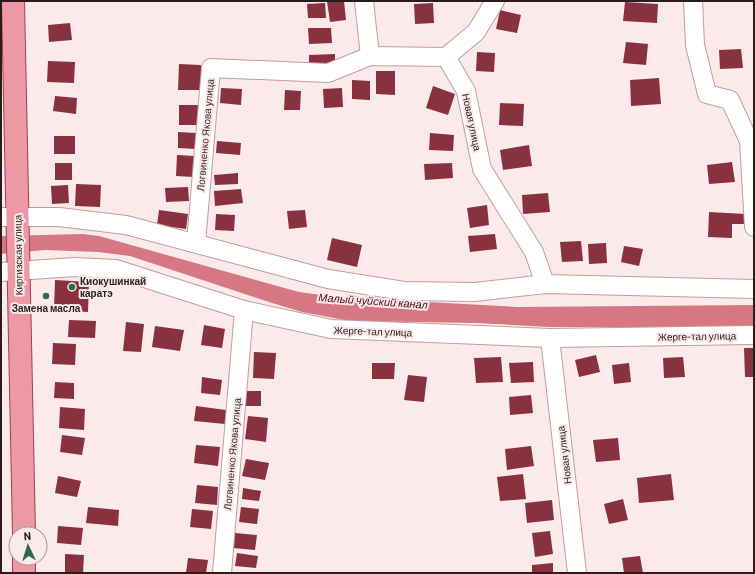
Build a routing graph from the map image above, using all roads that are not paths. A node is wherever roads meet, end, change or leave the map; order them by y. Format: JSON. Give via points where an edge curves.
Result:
{"nodes":[{"id":1,"x":13,"y":1,"type":"edge"},
{"id":2,"x":364,"y":1,"type":"edge"},
{"id":3,"x":495,"y":1,"type":"edge"},
{"id":4,"x":693,"y":1,"type":"edge"},
{"id":5,"x":370,"y":56,"type":"junction"},
{"id":6,"x":446,"y":56,"type":"junction"},
{"id":7,"x":12,"y":219,"type":"edge"},
{"id":8,"x":754,"y":227,"type":"edge"},
{"id":9,"x":196,"y":243,"type":"junction"},
{"id":10,"x":13,"y":268,"type":"edge"},
{"id":11,"x":545,"y":284,"type":"junction"},
{"id":12,"x":754,"y":289,"type":"edge"},
{"id":13,"x":244,"y":310,"type":"junction"},
{"id":14,"x":754,"y":335,"type":"edge"},
{"id":15,"x":550,"y":338,"type":"junction"},
{"id":16,"x":24,"y":526,"type":"edge"},
{"id":17,"x":222,"y":573,"type":"edge"},
{"id":18,"x":577,"y":573,"type":"edge"}],
"edges":[{"from":1,"to":7,"type":"main road","name":"Киргизская улица"},
{"from":2,"to":5,"type":"street"},
{"from":3,"to":6,"type":"street","via":[[476,32]]},
{"from":4,"to":8,"type":"street","via":[[696,45],[707,94],[730,100],[749,141]]},
{"from":5,"to":6,"type":"street"},
{"from":5,"to":9,"type":"street","name":"Логвиненко Якова улица","via":[[328,73],[211,68]]},
{"from":6,"to":11,"type":"street","name":"Новая улица","via":[[466,91],[482,169],[534,252]]},
{"from":7,"to":9,"type":"street","via":[[59,218],[126,225]]},
{"from":7,"to":10,"type":"main road","name":"Киргизская улица"},
{"from":9,"to":11,"type":"street","via":[[328,279],[404,291],[475,292]]},
{"from":10,"to":13,"type":"street","name":"Жерге-тал улица","via":[[116,269]]},
{"from":10,"to":16,"type":"main road","name":"Киргизская улица"},
{"from":11,"to":12,"type":"street"},
{"from":13,"to":15,"type":"street","name":"Жерге-тал улица","via":[[331,329]]},
{"from":13,"to":17,"type":"street","name":"Логвиненко Якова улица"},
{"from":14,"to":15,"type":"street","name":"Жерге-тал улица"},
{"from":15,"to":18,"type":"street","name":"Новая улица"}]}
